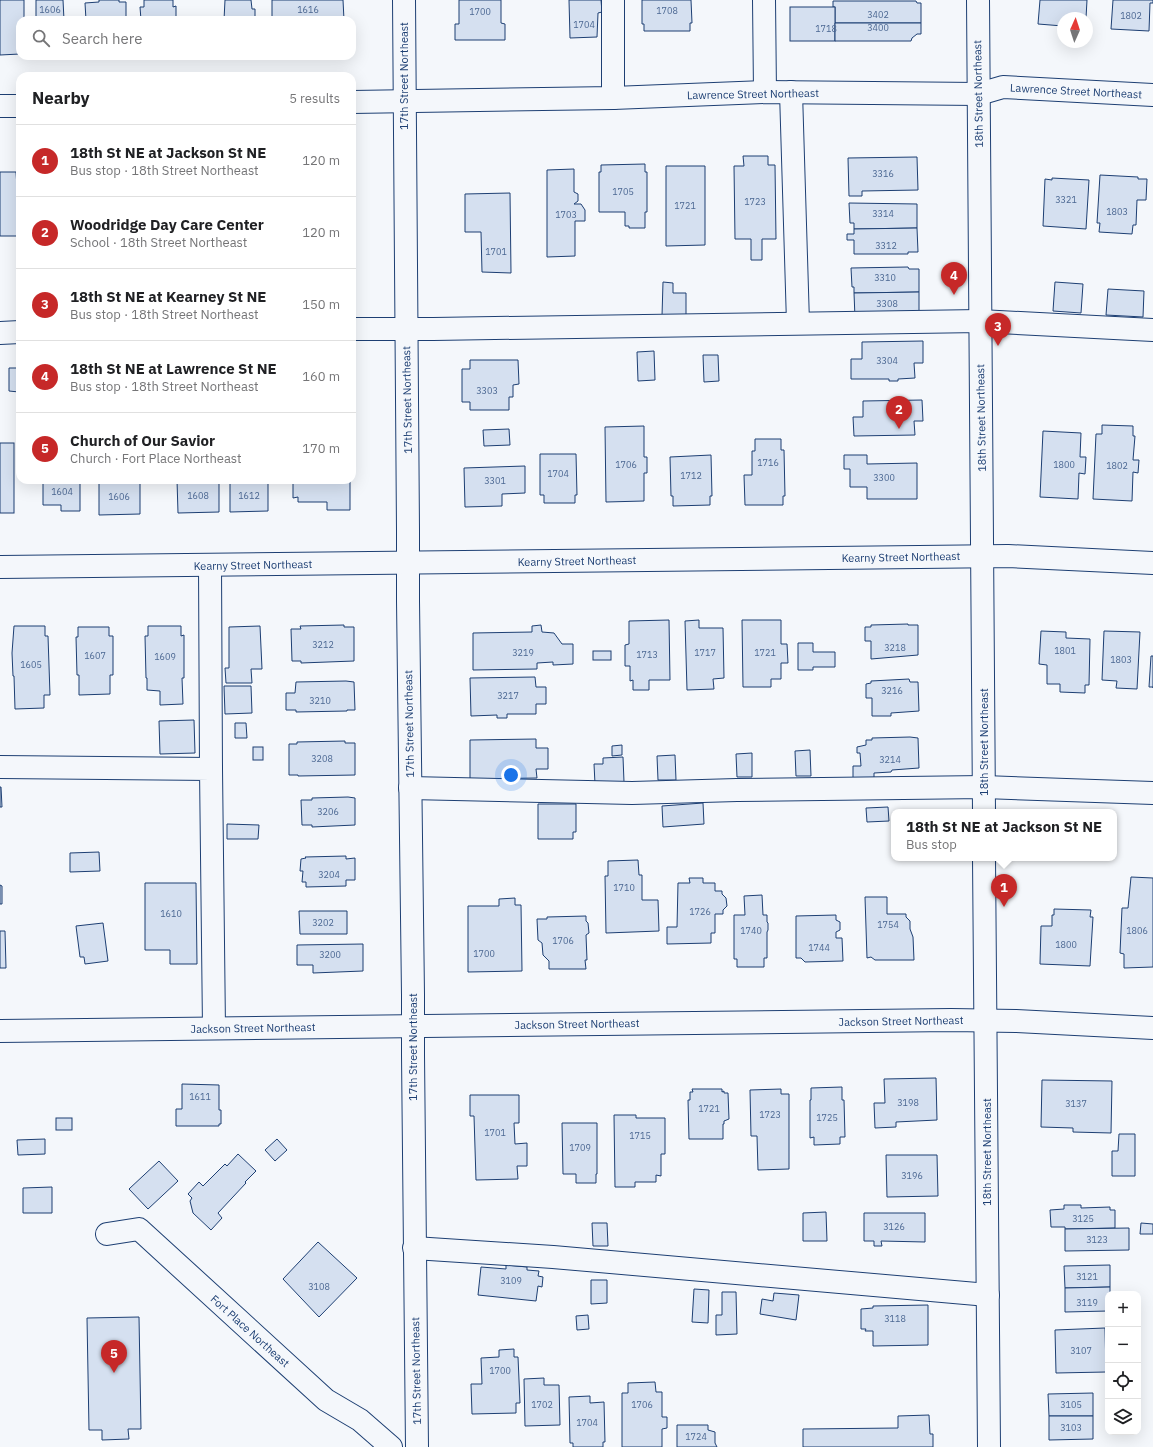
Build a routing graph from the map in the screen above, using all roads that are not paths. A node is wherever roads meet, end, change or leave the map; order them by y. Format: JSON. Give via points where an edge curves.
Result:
{"nodes":[{"id":1,"x":404,"y":0,"type":"edge"},
{"id":2,"x":613,"y":0,"type":"edge"},
{"id":3,"x":764,"y":0,"type":"edge"},
{"id":4,"x":978,"y":0,"type":"edge"},
{"id":5,"x":765,"y":92,"type":"junction"},
{"id":6,"x":791,"y":92,"type":"junction"},
{"id":7,"x":978,"y":94,"type":"junction"},
{"id":8,"x":1153,"y":95,"type":"edge"},
{"id":9,"x":613,"y":98,"type":"junction"},
{"id":10,"x":404,"y":101,"type":"junction"},
{"id":11,"x":356,"y":102,"type":"edge"},
{"id":12,"x":0,"y":106,"type":"edge"},
{"id":13,"x":16,"y":106,"type":"edge"},
{"id":14,"x":980,"y":321,"type":"junction"},
{"id":15,"x":798,"y":323,"type":"junction"},
{"id":16,"x":356,"y":329,"type":"edge"},
{"id":17,"x":406,"y":329,"type":"junction"},
{"id":18,"x":1153,"y":330,"type":"edge"},
{"id":19,"x":16,"y":332,"type":"edge"},
{"id":20,"x":0,"y":333,"type":"edge"},
{"id":21,"x":982,"y":556,"type":"junction"},
{"id":22,"x":408,"y":563,"type":"junction"},
{"id":23,"x":1153,"y":563,"type":"edge"},
{"id":24,"x":210,"y":565,"type":"junction"},
{"id":25,"x":0,"y":567,"type":"edge"},
{"id":26,"x":0,"y":767,"type":"edge"},
{"id":27,"x":211,"y":769,"type":"junction"},
{"id":28,"x":984,"y":787,"type":"junction"},
{"id":29,"x":410,"y":788,"type":"junction"},
{"id":30,"x":1153,"y":793,"type":"edge"},
{"id":31,"x":984,"y":809,"type":"edge"},
{"id":32,"x":984,"y":861,"type":"edge"},
{"id":33,"x":986,"y":1020,"type":"junction"},
{"id":34,"x":413,"y":1026,"type":"junction"},
{"id":35,"x":214,"y":1028,"type":"junction"},
{"id":36,"x":1153,"y":1028,"type":"edge"},
{"id":37,"x":0,"y":1031,"type":"edge"},
{"id":38,"x":107,"y":1234,"type":"dead end"},
{"id":39,"x":414,"y":1248,"type":"junction"},
{"id":40,"x":988,"y":1295,"type":"junction"},
{"id":41,"x":391,"y":1447,"type":"edge"},
{"id":42,"x":417,"y":1447,"type":"edge"},
{"id":43,"x":989,"y":1447,"type":"edge"}],
"edges":[{"from":1,"to":10,"type":"street","name":"17th Street Northeast"},
{"from":2,"to":9,"type":"street"},
{"from":3,"to":5,"type":"street"},
{"from":4,"to":7,"type":"street","name":"18th Street Northeast"},
{"from":5,"to":6,"type":"street","name":"Lawrence Street Northeast"},
{"from":5,"to":9,"type":"street","name":"Lawrence Street Northeast"},
{"from":6,"to":7,"type":"street","name":"Lawrence Street Northeast"},
{"from":6,"to":15,"type":"street"},
{"from":7,"to":8,"type":"street","name":"Lawrence Street Northeast","via":[[1003,87]]},
{"from":7,"to":14,"type":"street","name":"18th Street Northeast"},
{"from":9,"to":10,"type":"street","name":"Lawrence Street Northeast"},
{"from":10,"to":11,"type":"street","name":"Lawrence Street Northeast"},
{"from":10,"to":17,"type":"street","name":"17th Street Northeast"},
{"from":12,"to":13,"type":"street"},
{"from":14,"to":15,"type":"street"},
{"from":14,"to":18,"type":"street"},
{"from":14,"to":21,"type":"street","name":"18th Street Northeast"},
{"from":15,"to":17,"type":"street"},
{"from":16,"to":17,"type":"street"},
{"from":17,"to":22,"type":"street","name":"17th Street Northeast"},
{"from":19,"to":20,"type":"street"},
{"from":21,"to":22,"type":"street","name":"Kearny Street Northeast"},
{"from":21,"to":23,"type":"street","name":"Kearny Street Northeast"},
{"from":21,"to":28,"type":"street","name":"18th Street Northeast"},
{"from":22,"to":24,"type":"street","name":"Kearny Street Northeast"},
{"from":22,"to":29,"type":"street","name":"17th Street Northeast"},
{"from":24,"to":25,"type":"street","name":"Kearny Street Northeast"},
{"from":24,"to":27,"type":"street"},
{"from":26,"to":27,"type":"street"},
{"from":27,"to":35,"type":"street"},
{"from":28,"to":29,"type":"street","via":[[632,793]]},
{"from":28,"to":30,"type":"street"},
{"from":28,"to":31,"type":"street","name":"18th Street Northeast"},
{"from":29,"to":34,"type":"street","name":"17th Street Northeast"},
{"from":32,"to":33,"type":"street","name":"18th Street Northeast"},
{"from":33,"to":34,"type":"street","name":"Jackson Street Northeast"},
{"from":33,"to":36,"type":"street","name":"Jackson Street Northeast"},
{"from":33,"to":40,"type":"street","name":"18th Street Northeast"},
{"from":34,"to":35,"type":"street","name":"Jackson Street Northeast"},
{"from":34,"to":39,"type":"street","name":"17th Street Northeast"},
{"from":35,"to":37,"type":"street","name":"Jackson Street Northeast"},
{"from":38,"to":41,"type":"street","name":"Fort Place Northeast","via":[[139,1229],[326,1400],[360,1420]]},
{"from":39,"to":40,"type":"street","via":[[561,1258]]},
{"from":39,"to":42,"type":"street","name":"17th Street Northeast"},
{"from":40,"to":43,"type":"street","name":"18th Street Northeast"}]}
